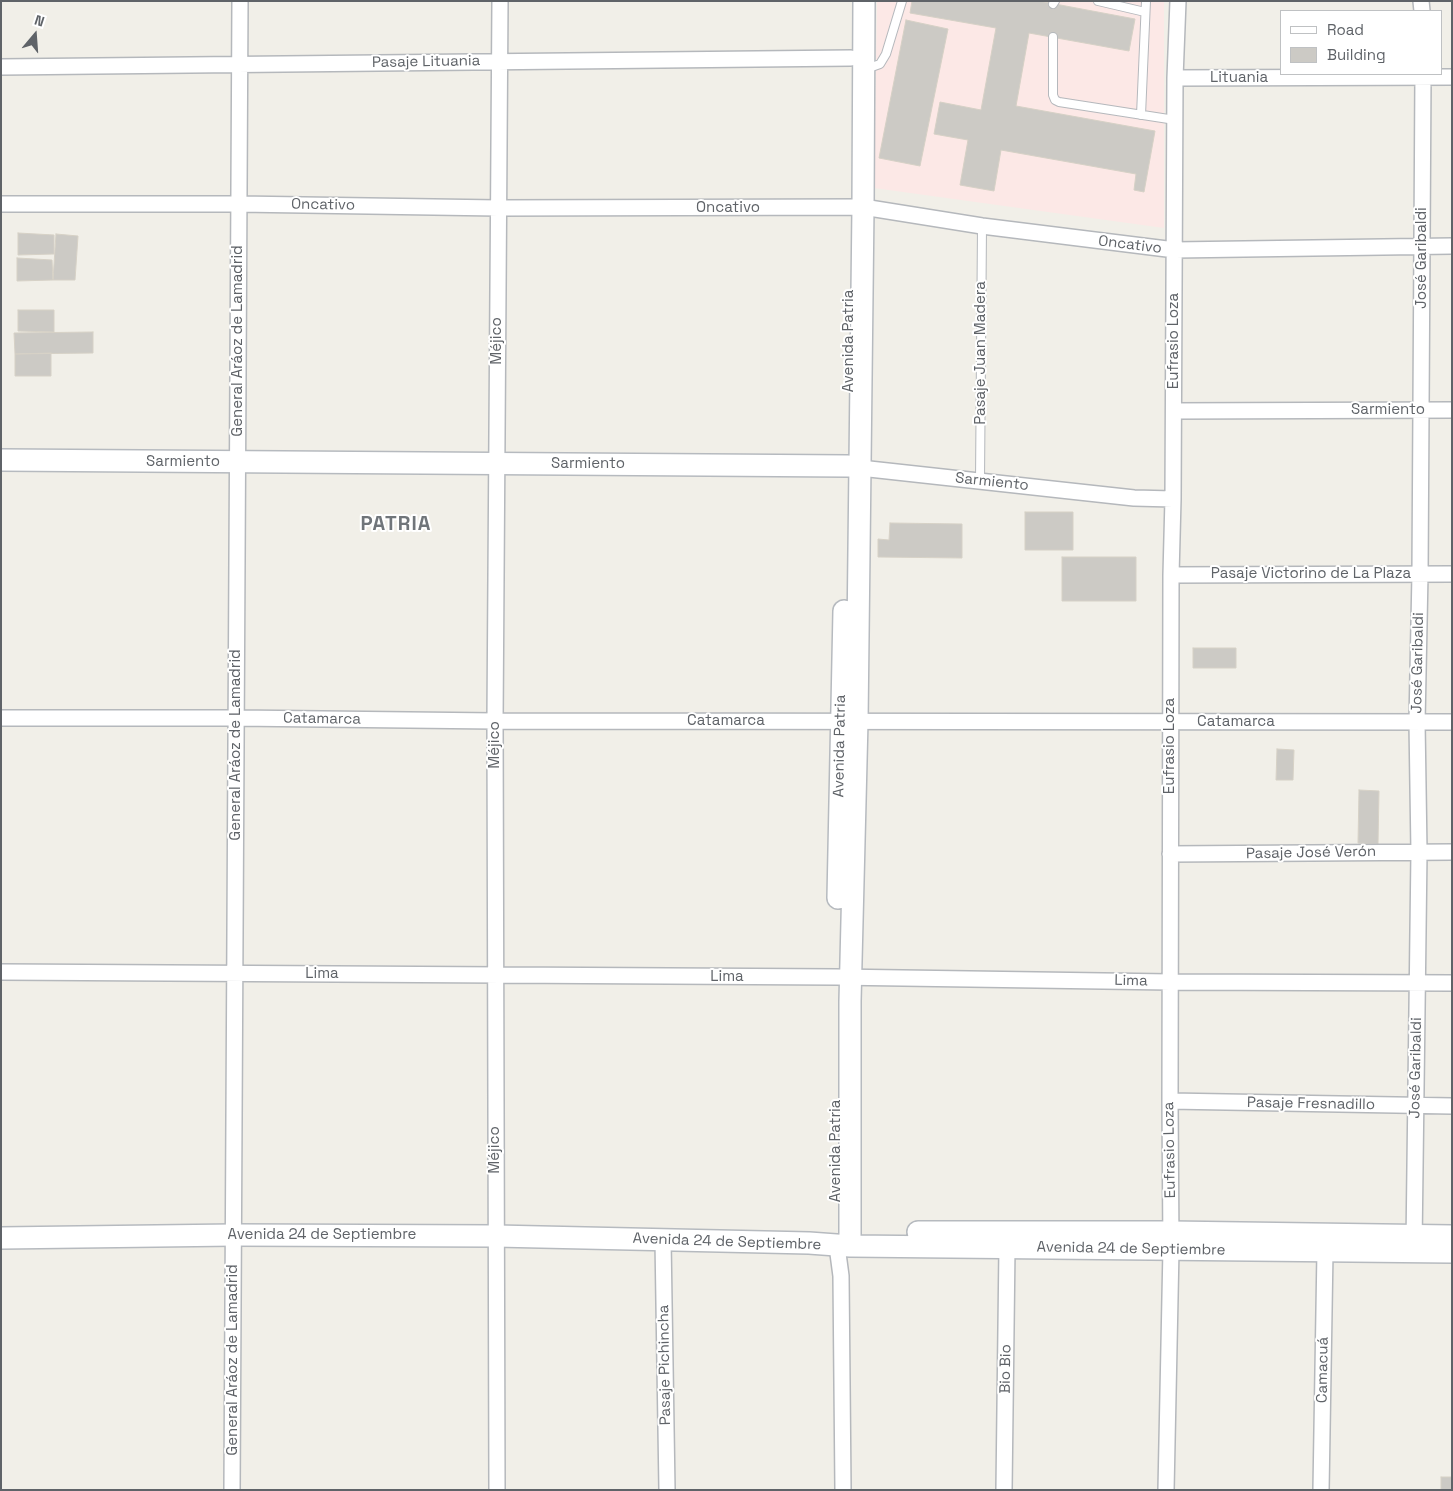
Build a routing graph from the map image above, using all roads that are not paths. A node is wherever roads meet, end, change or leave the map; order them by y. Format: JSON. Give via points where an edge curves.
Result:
{"nodes":[{"id":1,"x":240,"y":1,"type":"edge"},
{"id":2,"x":500,"y":1,"type":"edge"},
{"id":3,"x":852,"y":1,"type":"edge"},
{"id":4,"x":864,"y":1,"type":"edge"},
{"id":5,"x":902,"y":1,"type":"edge"},
{"id":6,"x":1098,"y":1,"type":"edge"},
{"id":7,"x":1146,"y":1,"type":"edge"},
{"id":8,"x":1178,"y":1,"type":"edge"},
{"id":9,"x":1115,"y":3,"type":"edge"},
{"id":10,"x":1145,"y":12,"type":"junction"},
{"id":11,"x":1053,"y":37,"type":"dead end"},
{"id":12,"x":500,"y":61,"type":"junction"},
{"id":13,"x":240,"y":64,"type":"junction"},
{"id":14,"x":858,"y":64,"type":"junction"},
{"id":15,"x":1,"y":67,"type":"edge"},
{"id":16,"x":1423,"y":75,"type":"edge"},
{"id":17,"x":1452,"y":76,"type":"edge"},
{"id":18,"x":1175,"y":78,"type":"junction"},
{"id":19,"x":1141,"y":115,"type":"junction"},
{"id":20,"x":1175,"y":120,"type":"junction"},
{"id":21,"x":1,"y":204,"type":"edge"},
{"id":22,"x":239,"y":204,"type":"junction"},
{"id":23,"x":856,"y":207,"type":"junction"},
{"id":24,"x":498,"y":208,"type":"junction"},
{"id":25,"x":982,"y":226,"type":"junction"},
{"id":26,"x":1421,"y":246,"type":"junction"},
{"id":27,"x":1452,"y":246,"type":"edge"},
{"id":28,"x":1175,"y":250,"type":"junction"},
{"id":29,"x":1421,"y":410,"type":"junction"},
{"id":30,"x":1452,"y":410,"type":"edge"},
{"id":31,"x":1174,"y":411,"type":"junction"},
{"id":32,"x":1,"y":460,"type":"edge"},
{"id":33,"x":238,"y":462,"type":"junction"},
{"id":34,"x":496,"y":464,"type":"junction"},
{"id":35,"x":854,"y":467,"type":"junction"},
{"id":36,"x":980,"y":481,"type":"junction"},
{"id":37,"x":1173,"y":499,"type":"junction"},
{"id":38,"x":1420,"y":574,"type":"junction"},
{"id":39,"x":1452,"y":574,"type":"edge"},
{"id":40,"x":1171,"y":575,"type":"junction"},
{"id":41,"x":1,"y":718,"type":"edge"},
{"id":42,"x":236,"y":718,"type":"junction"},
{"id":43,"x":494,"y":721,"type":"junction"},
{"id":44,"x":849,"y":721,"type":"junction"},
{"id":45,"x":1171,"y":722,"type":"junction"},
{"id":46,"x":1417,"y":722,"type":"junction"},
{"id":47,"x":1452,"y":722,"type":"edge"},
{"id":48,"x":1419,"y":852,"type":"junction"},
{"id":49,"x":1452,"y":852,"type":"edge"},
{"id":50,"x":1170,"y":854,"type":"junction"},
{"id":51,"x":1,"y":972,"type":"edge"},
{"id":52,"x":235,"y":974,"type":"junction"},
{"id":53,"x":495,"y":975,"type":"junction"},
{"id":54,"x":843,"y":977,"type":"junction"},
{"id":55,"x":1170,"y":982,"type":"junction"},
{"id":56,"x":1418,"y":982,"type":"junction"},
{"id":57,"x":1452,"y":983,"type":"edge"},
{"id":58,"x":1170,"y":1101,"type":"junction"},
{"id":59,"x":1416,"y":1106,"type":"junction"},
{"id":60,"x":1452,"y":1106,"type":"edge"},
{"id":61,"x":234,"y":1235,"type":"junction"},
{"id":62,"x":496,"y":1236,"type":"junction"},
{"id":63,"x":1452,"y":1236,"type":"edge"},
{"id":64,"x":1,"y":1238,"type":"edge"},
{"id":65,"x":843,"y":1239,"type":"junction"},
{"id":66,"x":663,"y":1240,"type":"junction"},
{"id":67,"x":1171,"y":1241,"type":"junction"},
{"id":68,"x":1414,"y":1244,"type":"junction"},
{"id":69,"x":1007,"y":1248,"type":"junction"},
{"id":70,"x":1325,"y":1251,"type":"junction"},
{"id":71,"x":1452,"y":1252,"type":"edge"},
{"id":72,"x":232,"y":1490,"type":"edge"},
{"id":73,"x":497,"y":1490,"type":"edge"},
{"id":74,"x":667,"y":1490,"type":"edge"},
{"id":75,"x":843,"y":1490,"type":"edge"},
{"id":76,"x":1004,"y":1490,"type":"edge"},
{"id":77,"x":1166,"y":1490,"type":"edge"},
{"id":78,"x":1321,"y":1490,"type":"edge"}],
"edges":[{"from":1,"to":13,"type":"street","name":"General Aráoz de Lamadrid"},
{"from":2,"to":12,"type":"street","name":"Méjico"},
{"from":3,"to":14,"type":"main road","name":"Avenida Patria"},
{"from":4,"to":14,"type":"main road","name":"Avenida Patria"},
{"from":5,"to":14,"type":"lane","via":[[880,64]]},
{"from":6,"to":9,"type":"lane"},
{"from":7,"to":10,"type":"lane"},
{"from":8,"to":18,"type":"street","name":"Eufrasio Loza"},
{"from":9,"to":10,"type":"lane"},
{"from":10,"to":19,"type":"lane"},
{"from":11,"to":19,"type":"lane","via":[[1055,100]]},
{"from":12,"to":13,"type":"street","name":"Pasaje Lituania"},
{"from":12,"to":14,"type":"street","name":"Pasaje Lituania"},
{"from":12,"to":24,"type":"street","name":"Méjico"},
{"from":13,"to":15,"type":"street","name":"Pasaje Lituania"},
{"from":13,"to":22,"type":"street","name":"General Aráoz de Lamadrid"},
{"from":14,"to":23,"type":"main road","name":"Avenida Patria"},
{"from":16,"to":17,"type":"street","name":"Lituania"},
{"from":16,"to":18,"type":"street","name":"Lituania"},
{"from":16,"to":26,"type":"street","name":"José Garibaldi"},
{"from":18,"to":20,"type":"street","name":"Eufrasio Loza"},
{"from":19,"to":20,"type":"lane"},
{"from":20,"to":28,"type":"street","name":"Eufrasio Loza"},
{"from":21,"to":22,"type":"street","name":"Oncativo"},
{"from":22,"to":24,"type":"street","name":"Oncativo"},
{"from":22,"to":33,"type":"street","name":"General Aráoz de Lamadrid"},
{"from":23,"to":24,"type":"street","name":"Oncativo"},
{"from":23,"to":25,"type":"street","name":"Oncativo"},
{"from":23,"to":35,"type":"main road","name":"Avenida Patria"},
{"from":24,"to":34,"type":"street","name":"Méjico"},
{"from":25,"to":28,"type":"street","name":"Oncativo"},
{"from":25,"to":36,"type":"lane","name":"Pasaje Juan Madera"},
{"from":26,"to":27,"type":"street","name":"Oncativo"},
{"from":26,"to":28,"type":"street","name":"Oncativo"},
{"from":26,"to":29,"type":"street","name":"José Garibaldi"},
{"from":28,"to":31,"type":"street","name":"Eufrasio Loza"},
{"from":29,"to":30,"type":"street","name":"Sarmiento"},
{"from":29,"to":31,"type":"street","name":"Sarmiento"},
{"from":29,"to":38,"type":"street","name":"José Garibaldi"},
{"from":31,"to":37,"type":"street","name":"Eufrasio Loza"},
{"from":32,"to":33,"type":"main road","name":"Sarmiento"},
{"from":33,"to":34,"type":"main road","name":"Sarmiento"},
{"from":33,"to":42,"type":"street","name":"General Aráoz de Lamadrid"},
{"from":34,"to":35,"type":"main road","name":"Sarmiento"},
{"from":34,"to":43,"type":"street","name":"Méjico"},
{"from":35,"to":36,"type":"street","name":"Sarmiento"},
{"from":35,"to":44,"type":"main road","name":"Avenida Patria"},
{"from":36,"to":37,"type":"street","name":"Sarmiento","via":[[1134,498]]},
{"from":37,"to":40,"type":"street","name":"Eufrasio Loza"},
{"from":38,"to":39,"type":"street","name":"Pasaje Victorino de La Plaza"},
{"from":38,"to":40,"type":"street","name":"Pasaje Victorino de La Plaza"},
{"from":38,"to":46,"type":"street","name":"José Garibaldi"},
{"from":40,"to":45,"type":"street","name":"Eufrasio Loza"},
{"from":41,"to":42,"type":"street","name":"Catamarca"},
{"from":42,"to":43,"type":"street","name":"Catamarca"},
{"from":42,"to":52,"type":"street","name":"General Aráoz de Lamadrid"},
{"from":43,"to":44,"type":"street","name":"Catamarca"},
{"from":43,"to":53,"type":"street","name":"Méjico"},
{"from":44,"to":45,"type":"street","name":"Catamarca"},
{"from":44,"to":54,"type":"main road","name":"Avenida Patria"},
{"from":45,"to":46,"type":"street","name":"Catamarca"},
{"from":45,"to":50,"type":"street","name":"Eufrasio Loza"},
{"from":46,"to":47,"type":"street","name":"Catamarca"},
{"from":46,"to":48,"type":"street","name":"José Garibaldi"},
{"from":48,"to":49,"type":"street","name":"Pasaje José Verón"},
{"from":48,"to":50,"type":"street","name":"Pasaje José Verón"},
{"from":48,"to":56,"type":"street","name":"José Garibaldi"},
{"from":50,"to":55,"type":"street","name":"Eufrasio Loza"},
{"from":51,"to":52,"type":"street","name":"Lima"},
{"from":52,"to":53,"type":"street","name":"Lima"},
{"from":52,"to":61,"type":"street","name":"General Aráoz de Lamadrid"},
{"from":53,"to":54,"type":"street","name":"Lima"},
{"from":53,"to":62,"type":"street","name":"Méjico"},
{"from":54,"to":55,"type":"street","name":"Lima"},
{"from":54,"to":65,"type":"main road","name":"Avenida Patria"},
{"from":55,"to":56,"type":"street","name":"Lima"},
{"from":55,"to":58,"type":"street","name":"Eufrasio Loza"},
{"from":56,"to":57,"type":"street","name":"Lima"},
{"from":56,"to":59,"type":"street","name":"José Garibaldi"},
{"from":58,"to":59,"type":"street","name":"Pasaje Fresnadillo"},
{"from":58,"to":67,"type":"street","name":"Eufrasio Loza"},
{"from":59,"to":60,"type":"street","name":"Pasaje Fresnadillo"},
{"from":59,"to":68,"type":"street","name":"José Garibaldi"},
{"from":61,"to":62,"type":"main road","name":"Avenida 24 de Septiembre"},
{"from":61,"to":64,"type":"main road","name":"Avenida 24 de Septiembre"},
{"from":61,"to":72,"type":"street","name":"General Aráoz de Lamadrid"},
{"from":62,"to":66,"type":"main road","name":"Avenida 24 de Septiembre"},
{"from":62,"to":73,"type":"street","name":"Méjico"},
{"from":63,"to":68,"type":"main road","name":"Avenida 24 de Septiembre"},
{"from":65,"to":66,"type":"main road","name":"Avenida 24 de Septiembre","via":[[808,1243]]},
{"from":65,"to":67,"type":"main road","name":"Avenida 24 de Septiembre","via":[[872,1232]]},
{"from":65,"to":69,"type":"main road","name":"Avenida 24 de Septiembre"},
{"from":65,"to":75,"type":"street","name":"Avenida Patria"},
{"from":66,"to":74,"type":"street","name":"Pasaje Pichincha"},
{"from":67,"to":68,"type":"main road","name":"Avenida 24 de Septiembre"},
{"from":67,"to":69,"type":"main road","name":"Avenida 24 de Septiembre"},
{"from":67,"to":70,"type":"main road","name":"Avenida 24 de Septiembre"},
{"from":67,"to":77,"type":"street","name":"Eufrasio Loza"},
{"from":68,"to":70,"type":"main road","name":"Avenida 24 de Septiembre"},
{"from":68,"to":71,"type":"main road","name":"Avenida 24 de Septiembre"},
{"from":69,"to":76,"type":"street","name":"Bio Bio"},
{"from":70,"to":78,"type":"street","name":"Camacuá"}]}
